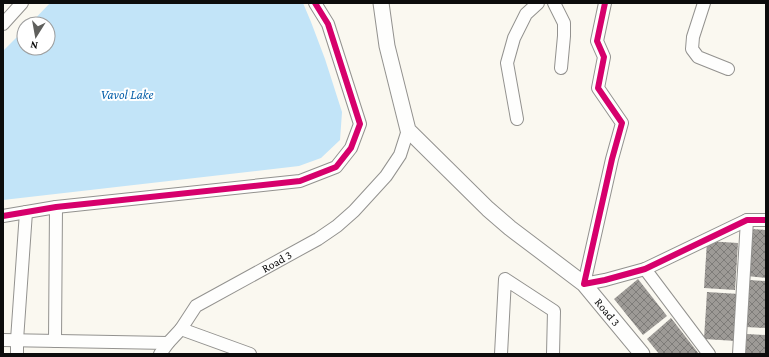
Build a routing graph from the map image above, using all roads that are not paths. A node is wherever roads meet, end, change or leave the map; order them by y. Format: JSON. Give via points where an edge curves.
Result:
{"nodes":[{"id":1,"x":22,"y":3,"type":"edge"},
{"id":2,"x":316,"y":3,"type":"edge"},
{"id":3,"x":381,"y":3,"type":"edge"},
{"id":4,"x":538,"y":3,"type":"edge"},
{"id":5,"x":554,"y":3,"type":"edge"},
{"id":6,"x":605,"y":3,"type":"edge"},
{"id":7,"x":704,"y":3,"type":"edge"},
{"id":8,"x":3,"y":24,"type":"edge"},
{"id":9,"x":561,"y":68,"type":"dead end"},
{"id":10,"x":728,"y":69,"type":"dead end"},
{"id":11,"x":517,"y":119,"type":"dead end"},
{"id":12,"x":408,"y":130,"type":"junction"},
{"id":13,"x":56,"y":207,"type":"junction"},
{"id":14,"x":26,"y":212,"type":"junction"},
{"id":15,"x":3,"y":216,"type":"edge"},
{"id":16,"x":747,"y":220,"type":"junction"},
{"id":17,"x":766,"y":220,"type":"edge"},
{"id":18,"x":645,"y":269,"type":"junction"},
{"id":19,"x":584,"y":284,"type":"junction"},
{"id":20,"x":182,"y":329,"type":"junction"},
{"id":21,"x":3,"y":340,"type":"edge"},
{"id":22,"x":17,"y":340,"type":"junction"},
{"id":23,"x":55,"y":341,"type":"junction"},
{"id":24,"x":168,"y":343,"type":"junction"},
{"id":25,"x":17,"y":354,"type":"edge"},
{"id":26,"x":160,"y":354,"type":"edge"},
{"id":27,"x":250,"y":354,"type":"edge"},
{"id":28,"x":501,"y":354,"type":"edge"},
{"id":29,"x":553,"y":354,"type":"edge"},
{"id":30,"x":642,"y":354,"type":"edge"},
{"id":31,"x":709,"y":354,"type":"edge"},
{"id":32,"x":739,"y":354,"type":"edge"}],
"edges":[{"from":1,"to":8,"type":"street"},
{"from":2,"to":13,"type":"street","via":[[328,24],[360,124],[351,148],[336,167],[300,181]]},
{"from":3,"to":12,"type":"street","via":[[387,46]]},
{"from":4,"to":11,"type":"street","via":[[526,14],[514,38],[507,63]]},
{"from":5,"to":9,"type":"street","via":[[564,23]]},
{"from":6,"to":19,"type":"street","via":[[597,41],[604,56],[598,88],[622,123]]},
{"from":7,"to":10,"type":"street","via":[[693,37],[692,49],[698,56]]},
{"from":12,"to":19,"type":"street","name":"Road 3","via":[[488,209]]},
{"from":12,"to":20,"type":"street","name":"Road 3","via":[[400,155],[386,176],[337,226],[196,306]]},
{"from":13,"to":14,"type":"street"},
{"from":13,"to":23,"type":"street"},
{"from":14,"to":15,"type":"street"},
{"from":14,"to":22,"type":"street"},
{"from":16,"to":17,"type":"street"},
{"from":16,"to":18,"type":"street"},
{"from":16,"to":32,"type":"street"},
{"from":18,"to":19,"type":"street"},
{"from":18,"to":31,"type":"street"},
{"from":19,"to":30,"type":"street","name":"Road 3"},
{"from":20,"to":24,"type":"street","name":"Road 3"},
{"from":20,"to":27,"type":"street"},
{"from":21,"to":22,"type":"street"},
{"from":22,"to":23,"type":"street"},
{"from":22,"to":25,"type":"street"},
{"from":23,"to":24,"type":"street"},
{"from":24,"to":26,"type":"street","name":"Road 3"},
{"from":28,"to":29,"type":"street","via":[[505,279],[554,311]]}]}
